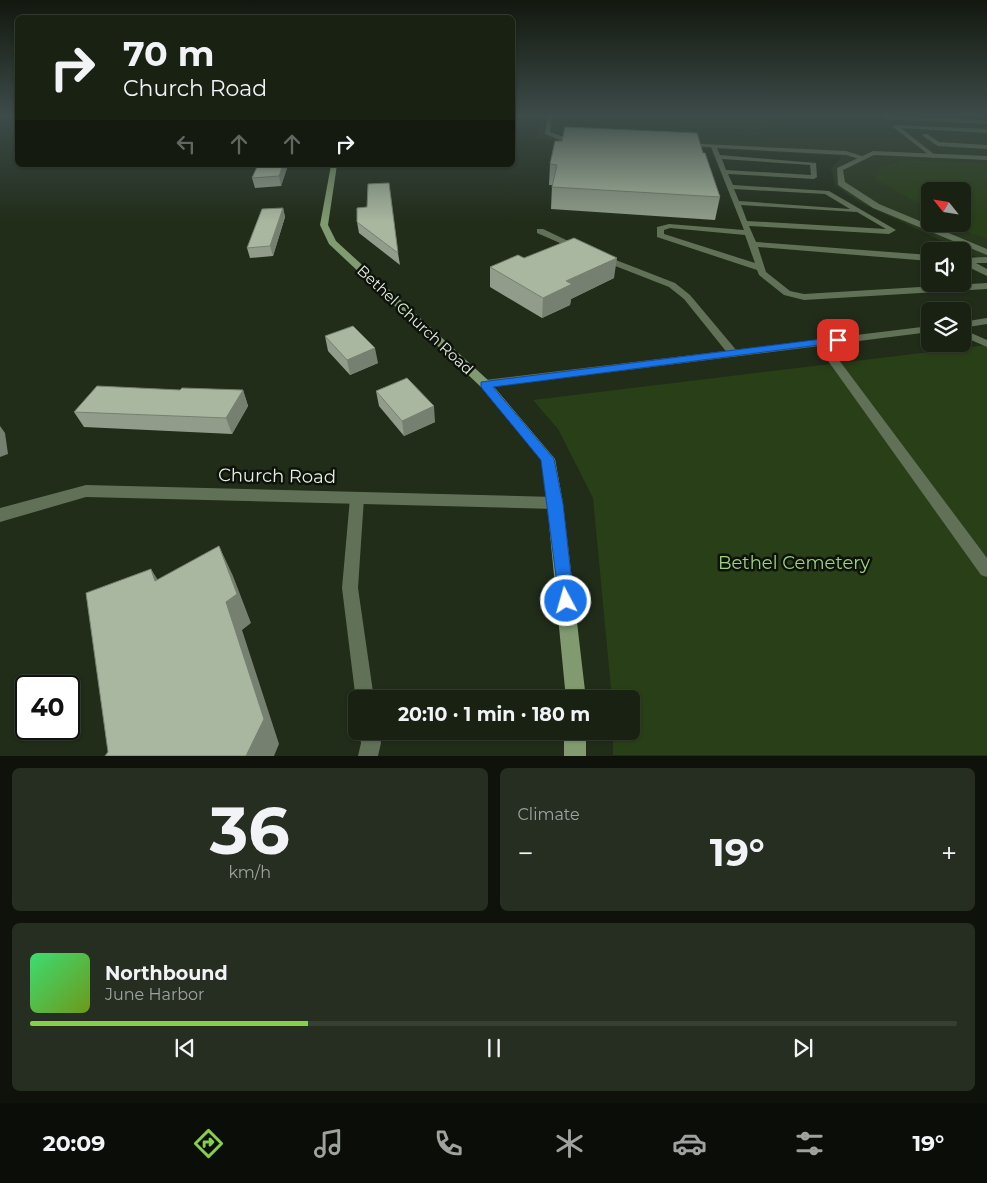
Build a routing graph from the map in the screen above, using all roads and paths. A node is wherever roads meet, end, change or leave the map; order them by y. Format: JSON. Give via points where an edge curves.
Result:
{"nodes":[{"id":1,"x":715,"y":151,"type":"edge"},
{"id":2,"x":813,"y":151,"type":"edge"},
{"id":3,"x":927,"y":151,"type":"edge"},
{"id":4,"x":933,"y":156,"type":"junction"},
{"id":5,"x":718,"y":157,"type":"junction"},
{"id":6,"x":864,"y":158,"type":"junction"},
{"id":7,"x":987,"y":158,"type":"edge"},
{"id":8,"x":334,"y":167,"type":"edge"},
{"id":9,"x":724,"y":172,"type":"junction"},
{"id":10,"x":730,"y":187,"type":"junction"},
{"id":11,"x":736,"y":203,"type":"junction"},
{"id":12,"x":858,"y":211,"type":"junction"},
{"id":13,"x":744,"y":223,"type":"junction"},
{"id":14,"x":540,"y":231,"type":"dead end"},
{"id":15,"x":748,"y":232,"type":"junction"},
{"id":16,"x":753,"y":244,"type":"junction"},
{"id":17,"x":987,"y":252,"type":"edge"},
{"id":18,"x":921,"y":257,"type":"edge"},
{"id":19,"x":987,"y":260,"type":"edge"},
{"id":20,"x":971,"y":261,"type":"edge"},
{"id":21,"x":971,"y":264,"type":"edge"},
{"id":22,"x":760,"y":268,"type":"junction"},
{"id":23,"x":987,"y":273,"type":"edge"},
{"id":24,"x":987,"y":286,"type":"edge"},
{"id":25,"x":987,"y":322,"type":"edge"},
{"id":26,"x":971,"y":323,"type":"edge"},
{"id":27,"x":921,"y":330,"type":"edge"},
{"id":28,"x":971,"y":336,"type":"edge"},
{"id":29,"x":820,"y":342,"type":"junction"},
{"id":30,"x":987,"y":344,"type":"edge"},
{"id":31,"x":733,"y":353,"type":"junction"},
{"id":32,"x":485,"y":384,"type":"junction"},
{"id":33,"x":357,"y":498,"type":"junction"},
{"id":34,"x":555,"y":504,"type":"junction"},
{"id":35,"x":0,"y":515,"type":"edge"},
{"id":36,"x":987,"y":570,"type":"edge"},
{"id":37,"x":364,"y":690,"type":"edge"},
{"id":38,"x":575,"y":690,"type":"edge"},
{"id":39,"x":370,"y":740,"type":"edge"},
{"id":40,"x":575,"y":740,"type":"edge"},
{"id":41,"x":368,"y":756,"type":"edge"},
{"id":42,"x":575,"y":756,"type":"edge"}],
"edges":[{"from":1,"to":5,"type":"lane"},
{"from":2,"to":6,"type":"lane","via":[[846,153]]},
{"from":3,"to":4,"type":"lane"},
{"from":4,"to":6,"type":"street","via":[[874,153]]},
{"from":4,"to":7,"type":"street"},
{"from":5,"to":9,"type":"lane"},
{"from":5,"to":9,"type":"lane","via":[[814,164],[814,177]]},
{"from":6,"to":17,"type":"street","via":[[839,169],[840,182],[876,206]]},
{"from":8,"to":32,"type":"street","name":"Bethel Church Road","via":[[324,225],[332,242]]},
{"from":9,"to":10,"type":"lane"},
{"from":10,"to":11,"type":"lane"},
{"from":10,"to":12,"type":"lane","via":[[826,192]]},
{"from":11,"to":12,"type":"lane"},
{"from":11,"to":13,"type":"lane"},
{"from":12,"to":13,"type":"lane","via":[[892,231]]},
{"from":13,"to":15,"type":"lane"},
{"from":14,"to":31,"type":"lane","via":[[672,285],[687,297]]},
{"from":15,"to":16,"type":"lane"},
{"from":15,"to":22,"type":"lane","via":[[669,226],[660,229],[660,235]]},
{"from":16,"to":18,"type":"lane"},
{"from":16,"to":22,"type":"lane"},
{"from":19,"to":20,"type":"lane"},
{"from":21,"to":23,"type":"lane"},
{"from":22,"to":24,"type":"lane","via":[[786,293],[804,297]]},
{"from":25,"to":26,"type":"street"},
{"from":27,"to":29,"type":"street"},
{"from":28,"to":30,"type":"lane"},
{"from":29,"to":31,"type":"street"},
{"from":29,"to":36,"type":"lane"},
{"from":31,"to":32,"type":"street"},
{"from":32,"to":34,"type":"street","name":"Bethel Church Road","via":[[548,459]]},
{"from":33,"to":34,"type":"street","name":"Church Road"},
{"from":33,"to":35,"type":"street","name":"Church Road","via":[[86,491]]},
{"from":33,"to":37,"type":"lane","via":[[350,588]]},
{"from":34,"to":38,"type":"street","name":"Bethel Church Road"},
{"from":39,"to":41,"type":"lane"},
{"from":40,"to":42,"type":"street"}]}
